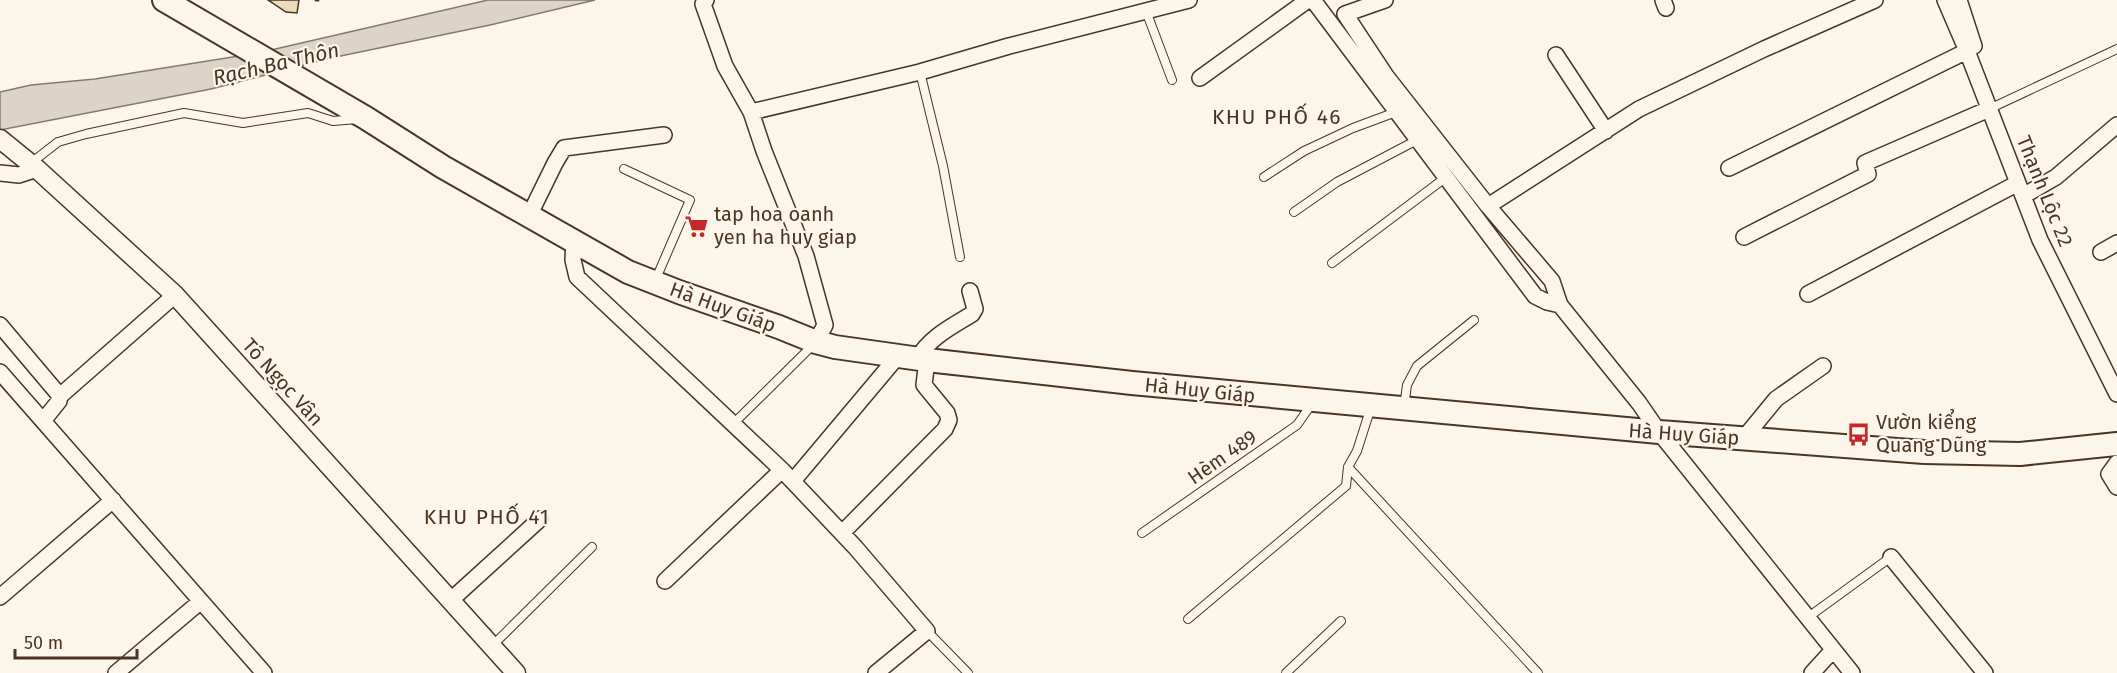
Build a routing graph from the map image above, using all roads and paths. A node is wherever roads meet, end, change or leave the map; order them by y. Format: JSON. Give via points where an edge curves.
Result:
{"nodes":[{"id":1,"x":164,"y":0,"type":"edge"},
{"id":2,"x":706,"y":0,"type":"edge"},
{"id":3,"x":1189,"y":0,"type":"edge"},
{"id":4,"x":1311,"y":0,"type":"edge"},
{"id":5,"x":1385,"y":0,"type":"edge"},
{"id":6,"x":1875,"y":0,"type":"edge"},
{"id":7,"x":1944,"y":0,"type":"edge"},
{"id":8,"x":1959,"y":0,"type":"edge"},
{"id":9,"x":1146,"y":11,"type":"junction"},
{"id":10,"x":2117,"y":49,"type":"edge"},
{"id":11,"x":1967,"y":51,"type":"junction"},
{"id":12,"x":1556,"y":55,"type":"dead end"},
{"id":13,"x":920,"y":72,"type":"junction"},
{"id":14,"x":1200,"y":78,"type":"dead end"},
{"id":15,"x":1172,"y":80,"type":"dead end"},
{"id":16,"x":1992,"y":108,"type":"junction"},
{"id":17,"x":751,"y":112,"type":"junction"},
{"id":18,"x":1396,"y":112,"type":"junction"},
{"id":19,"x":366,"y":118,"type":"junction"},
{"id":20,"x":2117,"y":125,"type":"edge"},
{"id":21,"x":1606,"y":131,"type":"junction"},
{"id":22,"x":664,"y":135,"type":"dead end"},
{"id":23,"x":2,"y":140,"type":"edge"},
{"id":24,"x":1417,"y":140,"type":"junction"},
{"id":25,"x":33,"y":166,"type":"junction"},
{"id":26,"x":1729,"y":168,"type":"dead end"},
{"id":27,"x":624,"y":169,"type":"dead end"},
{"id":28,"x":0,"y":173,"type":"edge"},
{"id":29,"x":1264,"y":177,"type":"dead end"},
{"id":30,"x":1445,"y":178,"type":"junction"},
{"id":31,"x":2020,"y":190,"type":"junction"},
{"id":32,"x":1488,"y":206,"type":"junction"},
{"id":33,"x":1294,"y":212,"type":"dead end"},
{"id":34,"x":529,"y":216,"type":"junction"},
{"id":35,"x":1744,"y":237,"type":"dead end"},
{"id":36,"x":574,"y":241,"type":"junction"},
{"id":37,"x":2117,"y":243,"type":"edge"},
{"id":38,"x":2102,"y":252,"type":"dead end"},
{"id":39,"x":960,"y":257,"type":"dead end"},
{"id":40,"x":1332,"y":263,"type":"dead end"},
{"id":41,"x":654,"y":282,"type":"junction"},
{"id":42,"x":970,"y":291,"type":"dead end"},
{"id":43,"x":1808,"y":294,"type":"dead end"},
{"id":44,"x":175,"y":296,"type":"junction"},
{"id":45,"x":1560,"y":305,"type":"junction"},
{"id":46,"x":1474,"y":320,"type":"dead end"},
{"id":47,"x":0,"y":326,"type":"edge"},
{"id":48,"x":816,"y":342,"type":"junction"},
{"id":49,"x":914,"y":358,"type":"junction"},
{"id":50,"x":1823,"y":366,"type":"dead end"},
{"id":51,"x":0,"y":372,"type":"edge"},
{"id":52,"x":2116,"y":392,"type":"edge"},
{"id":53,"x":59,"y":398,"type":"junction"},
{"id":54,"x":1314,"y":401,"type":"junction"},
{"id":55,"x":1371,"y":406,"type":"junction"},
{"id":56,"x":1403,"y":409,"type":"junction"},
{"id":57,"x":44,"y":419,"type":"junction"},
{"id":58,"x":734,"y":423,"type":"junction"},
{"id":59,"x":1659,"y":432,"type":"junction"},
{"id":60,"x":1744,"y":438,"type":"junction"},
{"id":61,"x":2117,"y":444,"type":"edge"},
{"id":62,"x":2117,"y":463,"type":"edge"},
{"id":63,"x":1348,"y":467,"type":"junction"},
{"id":64,"x":787,"y":475,"type":"junction"},
{"id":65,"x":2117,"y":487,"type":"edge"},
{"id":66,"x":113,"y":500,"type":"junction"},
{"id":67,"x":540,"y":519,"type":"dead end"},
{"id":68,"x":842,"y":533,"type":"junction"},
{"id":69,"x":1142,"y":533,"type":"dead end"},
{"id":70,"x":592,"y":547,"type":"dead end"},
{"id":71,"x":1891,"y":557,"type":"joint"},
{"id":72,"x":665,"y":581,"type":"dead end"},
{"id":73,"x":0,"y":597,"type":"edge"},
{"id":74,"x":451,"y":600,"type":"junction"},
{"id":75,"x":201,"y":601,"type":"junction"},
{"id":76,"x":1806,"y":618,"type":"junction"},
{"id":77,"x":1188,"y":619,"type":"dead end"},
{"id":78,"x":1341,"y":621,"type":"dead end"},
{"id":79,"x":927,"y":631,"type":"junction"},
{"id":80,"x":492,"y":646,"type":"junction"},
{"id":81,"x":1833,"y":650,"type":"junction"},
{"id":82,"x":116,"y":673,"type":"edge"},
{"id":83,"x":264,"y":673,"type":"edge"},
{"id":84,"x":516,"y":673,"type":"edge"},
{"id":85,"x":876,"y":673,"type":"edge"},
{"id":86,"x":968,"y":673,"type":"edge"},
{"id":87,"x":1286,"y":673,"type":"edge"},
{"id":88,"x":1538,"y":673,"type":"edge"},
{"id":89,"x":1812,"y":673,"type":"edge"},
{"id":90,"x":1852,"y":673,"type":"edge"},
{"id":91,"x":1985,"y":673,"type":"edge"}],
"edges":[{"from":1,"to":19,"type":"main road","name":"Hà Huy Giáp"},
{"from":2,"to":17,"type":"street","via":[[703,4],[725,66]]},
{"from":3,"to":9,"type":"street"},
{"from":4,"to":14,"type":"street"},
{"from":4,"to":18,"type":"street"},
{"from":5,"to":32,"type":"street","via":[[1345,15],[1386,76]]},
{"from":6,"to":21,"type":"street","via":[[1649,104]]},
{"from":7,"to":11,"type":"street","name":"Thạnh Lộc 22"},
{"from":8,"to":16,"type":"street","name":"Thạnh Lộc 22","via":[[1995,96]]},
{"from":9,"to":13,"type":"street"},
{"from":9,"to":15,"type":"lane"},
{"from":10,"to":16,"type":"lane"},
{"from":11,"to":16,"type":"street","name":"Thạnh Lộc 22"},
{"from":11,"to":26,"type":"street"},
{"from":12,"to":21,"type":"street"},
{"from":13,"to":17,"type":"street"},
{"from":13,"to":39,"type":"lane"},
{"from":16,"to":31,"type":"street","name":"Thạnh Lộc 22"},
{"from":16,"to":35,"type":"street","via":[[1864,163],[1868,174]]},
{"from":17,"to":48,"type":"street","via":[[806,255],[825,325]]},
{"from":18,"to":24,"type":"street"},
{"from":18,"to":29,"type":"lane","via":[[1304,151]]},
{"from":19,"to":25,"type":"lane","via":[[333,121],[308,113],[243,123],[184,113],[58,142]]},
{"from":19,"to":34,"type":"main road","name":"Hà Huy Giáp"},
{"from":20,"to":31,"type":"street","via":[[2056,177]]},
{"from":21,"to":32,"type":"street"},
{"from":22,"to":34,"type":"street","via":[[564,148]]},
{"from":23,"to":25,"type":"street","name":"Tô Ngọc Vân"},
{"from":24,"to":30,"type":"street"},
{"from":24,"to":33,"type":"lane","via":[[1337,182]]},
{"from":25,"to":28,"type":"street","via":[[19,175]]},
{"from":25,"to":44,"type":"street","name":"Tô Ngọc Vân"},
{"from":27,"to":41,"type":"lane","via":[[690,200]]},
{"from":30,"to":40,"type":"lane"},
{"from":30,"to":45,"type":"street","via":[[1535,296]]},
{"from":31,"to":43,"type":"street"},
{"from":31,"to":52,"type":"street","name":"Thạnh Lộc 22","via":[[2040,240]]},
{"from":32,"to":45,"type":"street","via":[[1552,281]]},
{"from":34,"to":36,"type":"main road","name":"Hà Huy Giáp"},
{"from":36,"to":41,"type":"main road","name":"Hà Huy Giáp"},
{"from":36,"to":58,"type":"street","via":[[577,277]]},
{"from":37,"to":38,"type":"street"},
{"from":41,"to":48,"type":"main road","name":"Hà Huy Giáp"},
{"from":42,"to":49,"type":"street","via":[[975,309],[972,314],[932,340]]},
{"from":44,"to":53,"type":"street"},
{"from":44,"to":74,"type":"street","name":"Tô Ngọc Vân"},
{"from":45,"to":59,"type":"street"},
{"from":46,"to":56,"type":"lane","via":[[1417,366],[1407,385]]},
{"from":47,"to":53,"type":"street"},
{"from":48,"to":49,"type":"main road","name":"Hà Huy Giáp"},
{"from":48,"to":58,"type":"lane"},
{"from":49,"to":54,"type":"main road","name":"Hà Huy Giáp"},
{"from":49,"to":64,"type":"street"},
{"from":49,"to":68,"type":"street","via":[[924,385],[949,420],[945,429]]},
{"from":50,"to":60,"type":"street","via":[[1776,399]]},
{"from":51,"to":57,"type":"street"},
{"from":53,"to":57,"type":"street"},
{"from":54,"to":55,"type":"main road","name":"Hà Huy Giáp"},
{"from":54,"to":69,"type":"lane","name":"Hèm 489","via":[[1297,425]]},
{"from":55,"to":56,"type":"main road","name":"Hà Huy Giáp"},
{"from":55,"to":63,"type":"lane","via":[[1358,451]]},
{"from":56,"to":59,"type":"main road","name":"Hà Huy Giáp"},
{"from":57,"to":66,"type":"street"},
{"from":58,"to":64,"type":"street"},
{"from":59,"to":60,"type":"main road","name":"Hà Huy Giáp"},
{"from":59,"to":76,"type":"street"},
{"from":60,"to":61,"type":"main road","name":"Hà Huy Giáp","via":[[1924,452],[2020,454]]},
{"from":62,"to":65,"type":"street","via":[[2109,474]]},
{"from":63,"to":77,"type":"lane","via":[[1346,486]]},
{"from":63,"to":88,"type":"lane"},
{"from":64,"to":68,"type":"street"},
{"from":64,"to":72,"type":"street"},
{"from":66,"to":73,"type":"street"},
{"from":66,"to":75,"type":"street"},
{"from":67,"to":74,"type":"street"},
{"from":68,"to":79,"type":"street"},
{"from":70,"to":80,"type":"lane"},
{"from":71,"to":76,"type":"lane"},
{"from":71,"to":91,"type":"street"},
{"from":74,"to":80,"type":"street","name":"Tô Ngọc Vân"},
{"from":75,"to":82,"type":"street"},
{"from":75,"to":83,"type":"street"},
{"from":76,"to":81,"type":"street"},
{"from":78,"to":87,"type":"lane"},
{"from":79,"to":85,"type":"street"},
{"from":79,"to":86,"type":"lane"},
{"from":80,"to":84,"type":"street","name":"Tô Ngọc Vân"},
{"from":81,"to":89,"type":"street"},
{"from":81,"to":90,"type":"street"}]}
